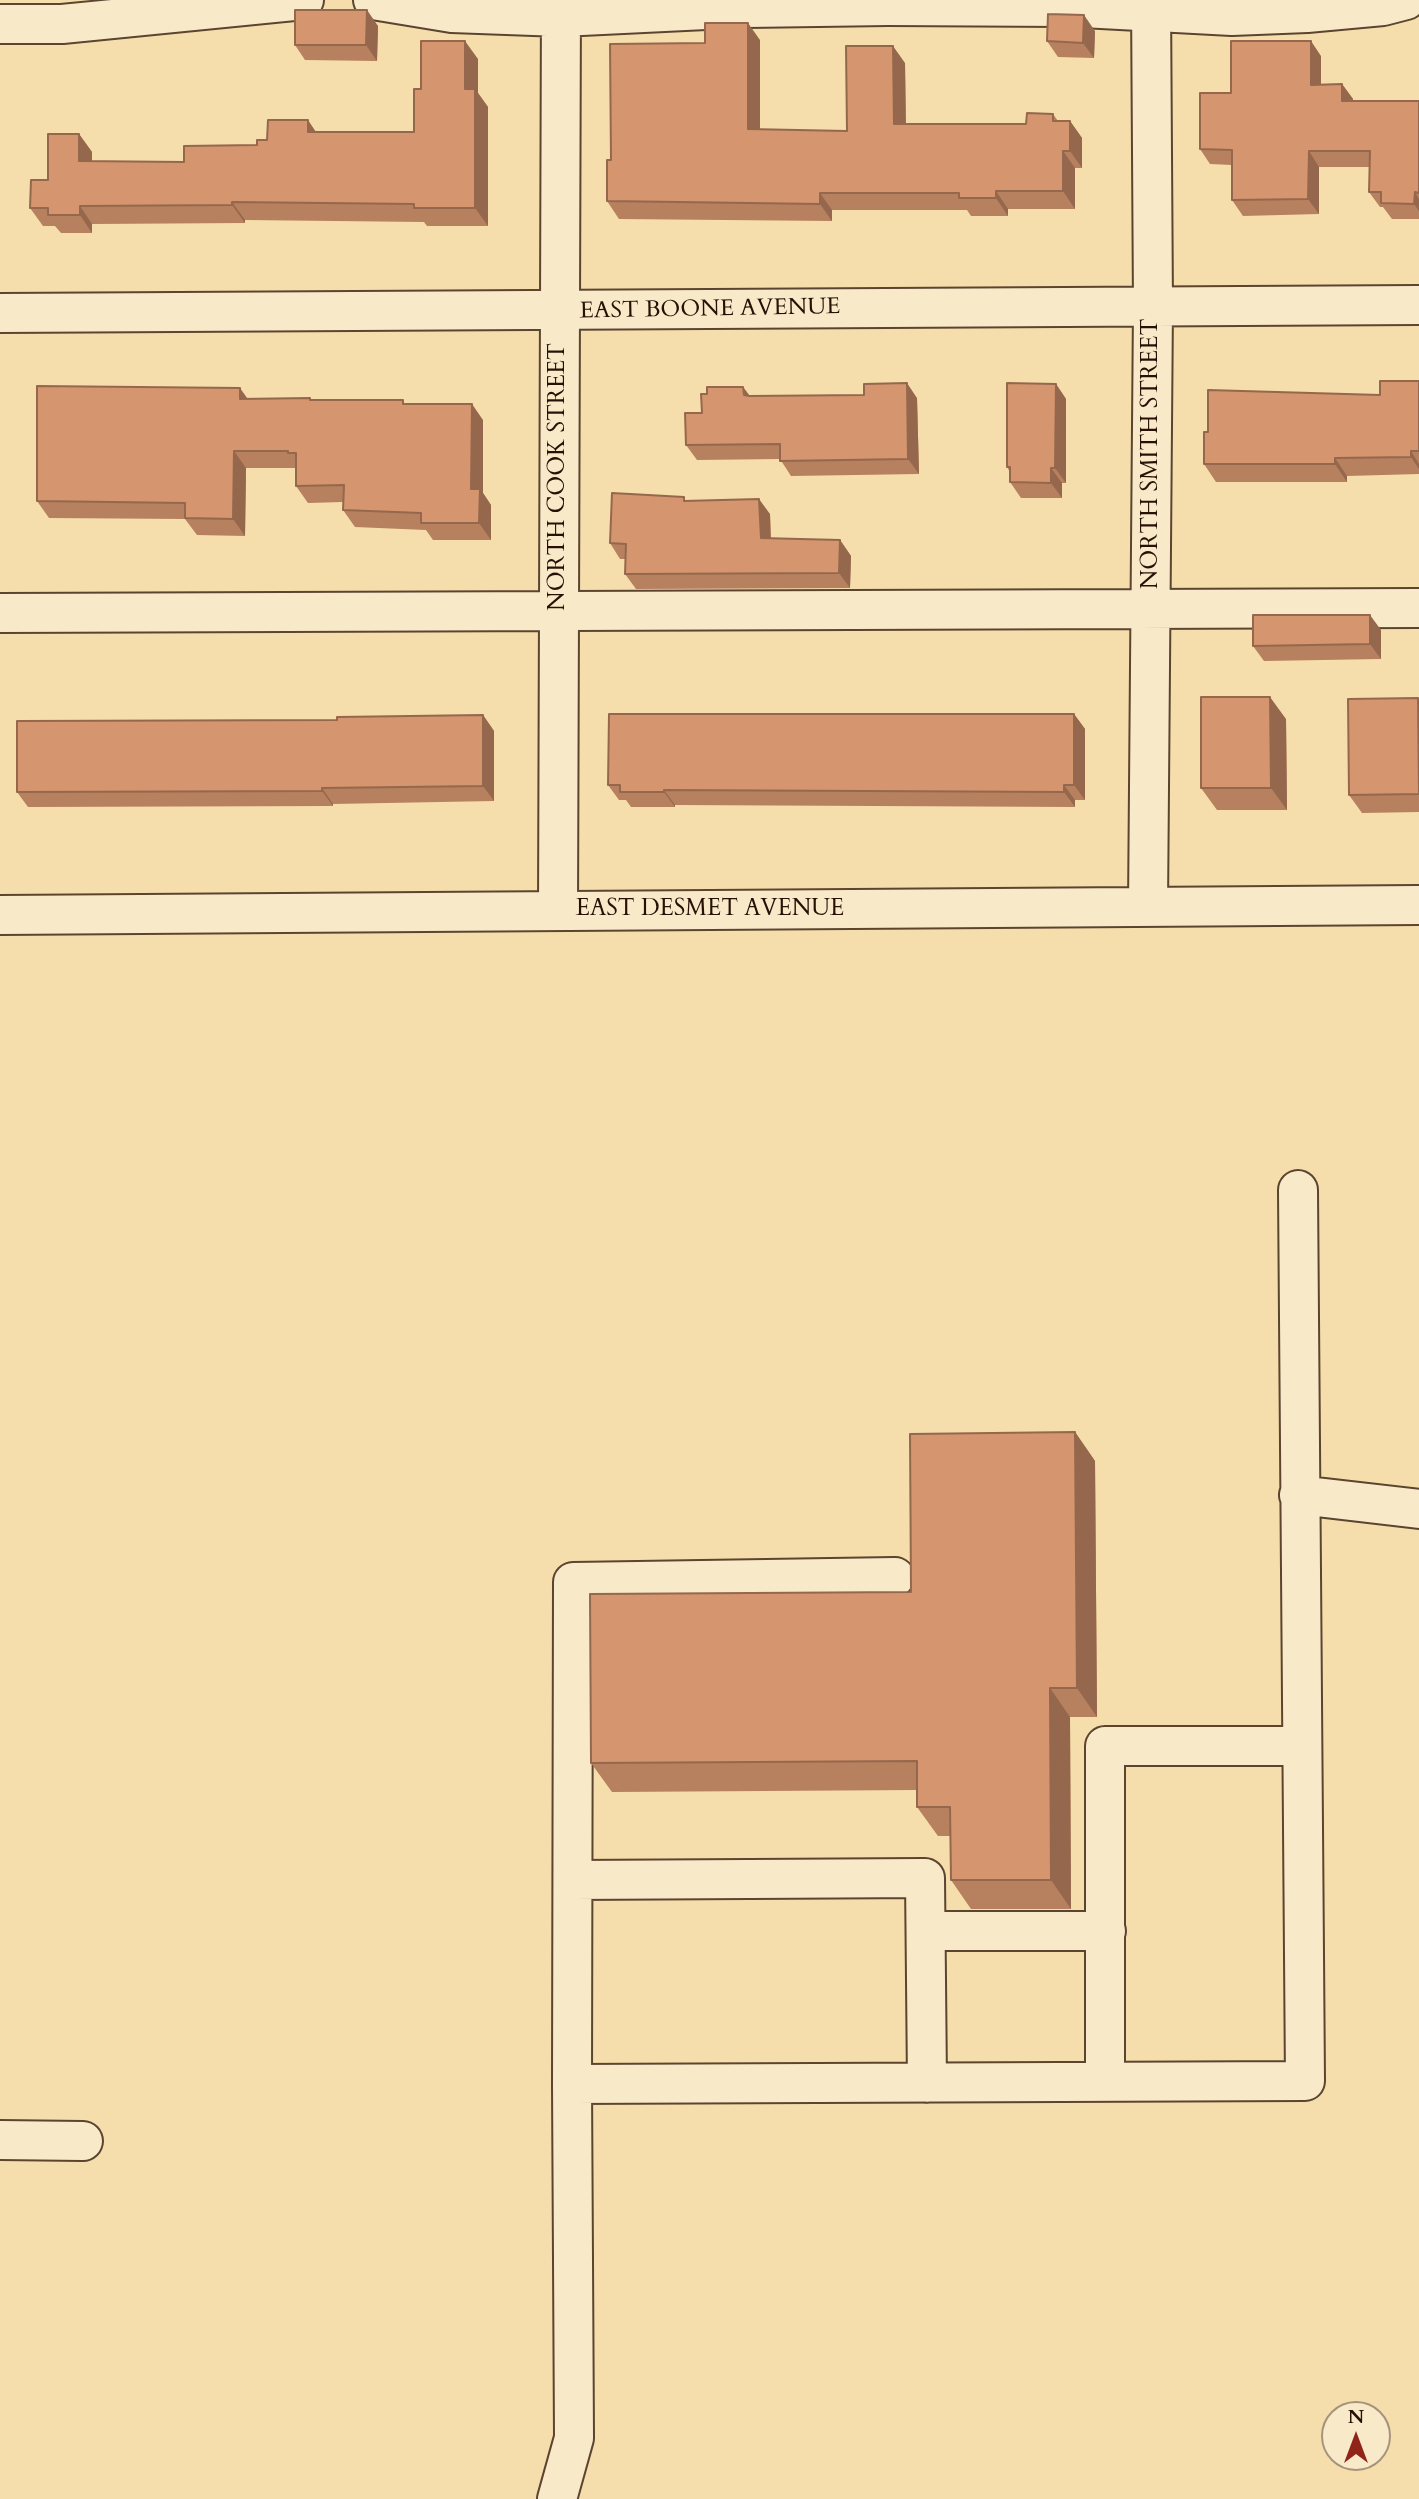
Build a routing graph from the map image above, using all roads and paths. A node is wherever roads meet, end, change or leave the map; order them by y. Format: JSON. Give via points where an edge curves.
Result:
{"nodes":[{"id":1,"x":304,"y":0,"type":"edge"},
{"id":2,"x":373,"y":0,"type":"edge"},
{"id":3,"x":1406,"y":0,"type":"edge"},
{"id":4,"x":1151,"y":6,"type":"edge"},
{"id":5,"x":561,"y":8,"type":"edge"},
{"id":6,"x":0,"y":24,"type":"edge"},
{"id":7,"x":1419,"y":305,"type":"edge"},
{"id":8,"x":1153,"y":306,"type":"junction"},
{"id":9,"x":560,"y":312,"type":"junction"},
{"id":10,"x":0,"y":313,"type":"edge"},
{"id":11,"x":1419,"y":608,"type":"edge"},
{"id":12,"x":559,"y":610,"type":"junction"},
{"id":13,"x":1151,"y":610,"type":"junction"},
{"id":14,"x":0,"y":613,"type":"edge"},
{"id":15,"x":1419,"y":905,"type":"edge"},
{"id":16,"x":1148,"y":907,"type":"junction"},
{"id":17,"x":558,"y":911,"type":"junction"},
{"id":18,"x":0,"y":915,"type":"edge"},
{"id":19,"x":1298,"y":1190,"type":"dead end"},
{"id":20,"x":1299,"y":1495,"type":"junction"},
{"id":21,"x":1419,"y":1509,"type":"edge"},
{"id":22,"x":895,"y":1577,"type":"dead end"},
{"id":23,"x":1301,"y":1746,"type":"junction"},
{"id":24,"x":573,"y":1880,"type":"junction"},
{"id":25,"x":926,"y":1931,"type":"junction"},
{"id":26,"x":1105,"y":1931,"type":"junction"},
{"id":27,"x":1105,"y":2082,"type":"junction"},
{"id":28,"x":927,"y":2083,"type":"junction"},
{"id":29,"x":572,"y":2084,"type":"junction"},
{"id":30,"x":0,"y":2140,"type":"edge"},
{"id":31,"x":83,"y":2141,"type":"dead end"},
{"id":32,"x":557,"y":2499,"type":"edge"}],
"edges":[{"from":1,"to":6,"type":"street","via":[[62,24]]},
{"from":2,"to":5,"type":"street","via":[[452,13]]},
{"from":3,"to":4,"type":"street","via":[[1307,13],[1232,16]]},
{"from":4,"to":5,"type":"street"},
{"from":4,"to":8,"type":"street","name":"NORTH SMITH STREET"},
{"from":5,"to":9,"type":"street","name":"NORTH COOK STREET"},
{"from":7,"to":8,"type":"street","name":"EAST BOONE AVENUE"},
{"from":8,"to":9,"type":"street","name":"EAST BOONE AVENUE"},
{"from":8,"to":13,"type":"street","name":"NORTH SMITH STREET"},
{"from":9,"to":10,"type":"street","name":"EAST BOONE AVENUE"},
{"from":9,"to":12,"type":"street","name":"NORTH COOK STREET"},
{"from":11,"to":13,"type":"street"},
{"from":12,"to":13,"type":"street"},
{"from":12,"to":14,"type":"street"},
{"from":12,"to":17,"type":"street","name":"NORTH COOK STREET"},
{"from":13,"to":16,"type":"street","name":"NORTH SMITH STREET"},
{"from":15,"to":16,"type":"street","name":"EAST DESMET AVENUE"},
{"from":16,"to":17,"type":"street","name":"EAST DESMET AVENUE"},
{"from":17,"to":18,"type":"street","name":"EAST DESMET AVENUE"},
{"from":19,"to":20,"type":"street"},
{"from":20,"to":21,"type":"street"},
{"from":20,"to":23,"type":"street"},
{"from":22,"to":24,"type":"street","via":[[573,1582]]},
{"from":23,"to":26,"type":"street","via":[[1105,1746]]},
{"from":23,"to":27,"type":"street","via":[[1305,2081]]},
{"from":24,"to":25,"type":"street","via":[[925,1878]]},
{"from":24,"to":29,"type":"street"},
{"from":25,"to":26,"type":"street"},
{"from":25,"to":28,"type":"street"},
{"from":26,"to":27,"type":"street"},
{"from":27,"to":28,"type":"street"},
{"from":28,"to":29,"type":"street"},
{"from":29,"to":32,"type":"street","via":[[574,2438]]},
{"from":30,"to":31,"type":"street"}]}
